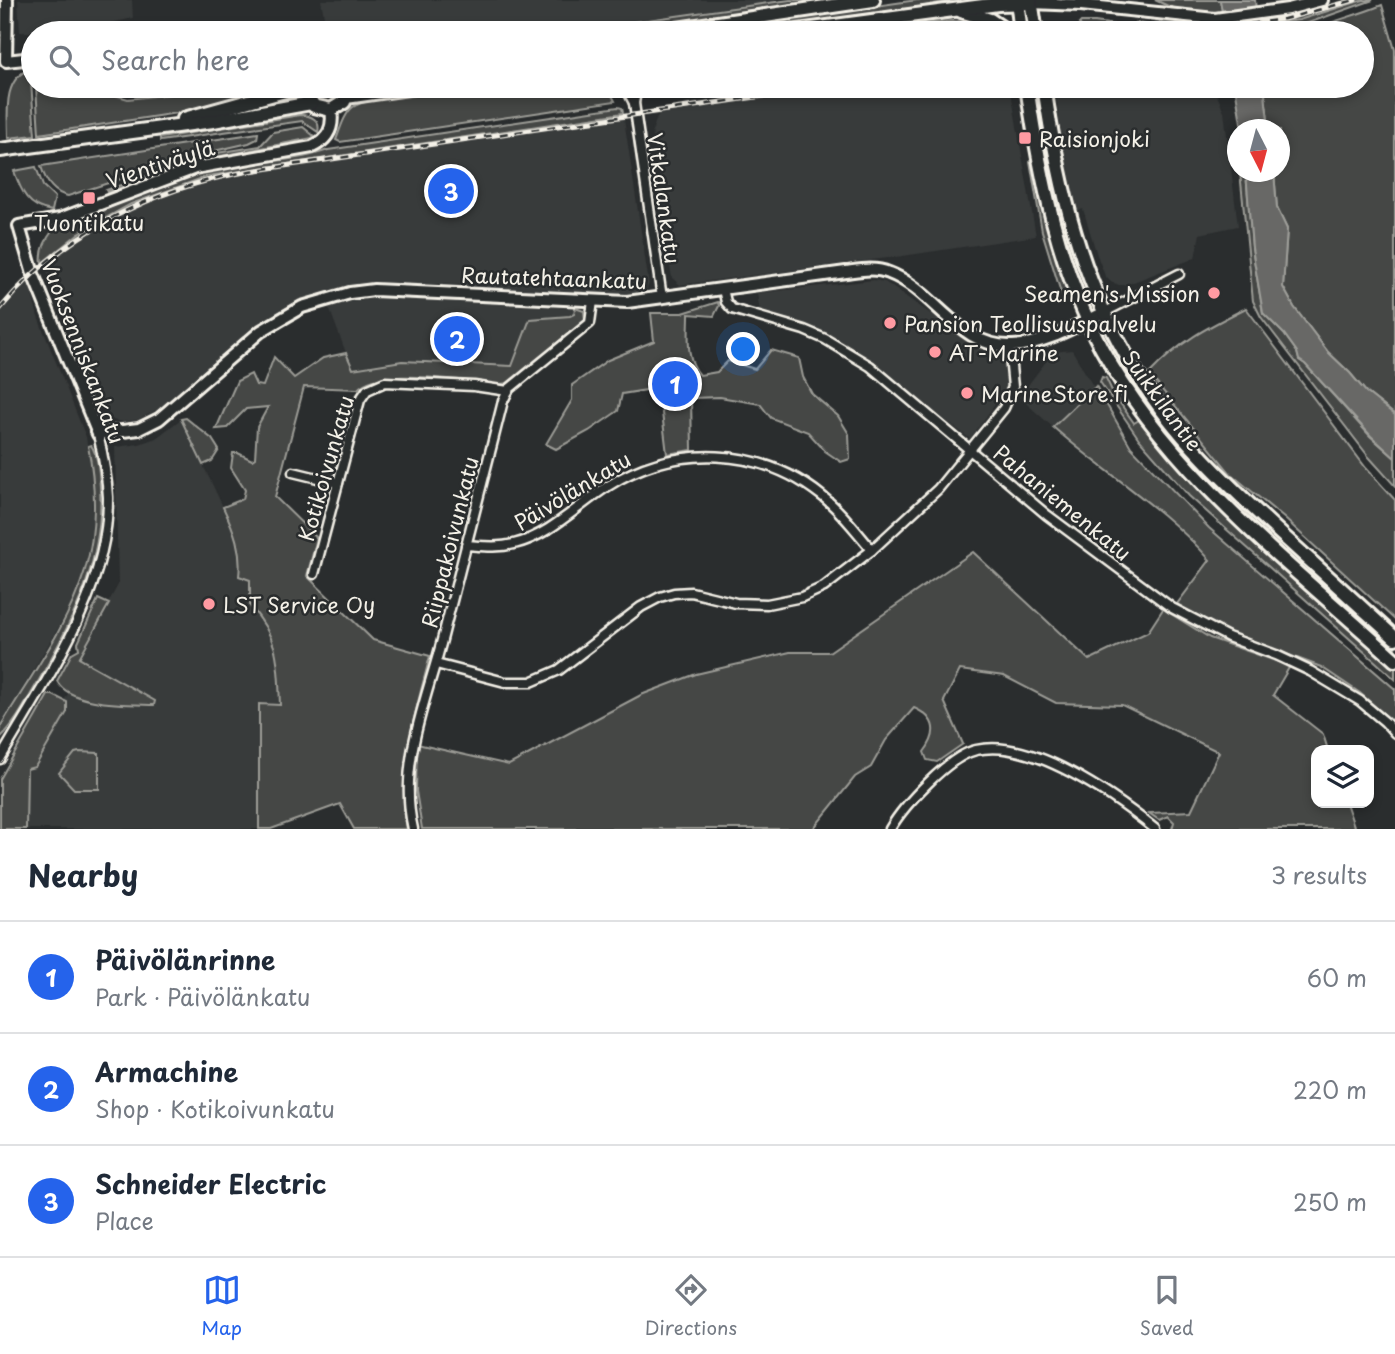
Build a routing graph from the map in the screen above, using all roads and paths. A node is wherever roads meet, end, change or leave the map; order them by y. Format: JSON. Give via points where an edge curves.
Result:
{"nodes":[{"id":1,"x":7,"y":0,"type":"edge"},
{"id":2,"x":873,"y":0,"type":"edge"},
{"id":3,"x":1322,"y":0,"type":"edge"},
{"id":4,"x":1024,"y":1,"type":"edge"},
{"id":5,"x":954,"y":9,"type":"junction"},
{"id":6,"x":731,"y":21,"type":"edge"},
{"id":7,"x":868,"y":21,"type":"edge"},
{"id":8,"x":991,"y":21,"type":"edge"},
{"id":9,"x":1022,"y":21,"type":"edge"},
{"id":10,"x":1032,"y":21,"type":"edge"},
{"id":11,"x":21,"y":59,"type":"edge"},
{"id":12,"x":263,"y":98,"type":"edge"},
{"id":13,"x":308,"y":98,"type":"edge"},
{"id":14,"x":344,"y":98,"type":"edge"},
{"id":15,"x":631,"y":98,"type":"edge"},
{"id":16,"x":635,"y":98,"type":"edge"},
{"id":17,"x":1029,"y":98,"type":"edge"},
{"id":18,"x":1046,"y":98,"type":"edge"},
{"id":19,"x":311,"y":103,"type":"junction"},
{"id":20,"x":634,"y":103,"type":"junction"},
{"id":21,"x":331,"y":110,"type":"junction"},
{"id":22,"x":157,"y":128,"type":"junction"},
{"id":23,"x":0,"y":150,"type":"edge"},
{"id":24,"x":19,"y":226,"type":"joint"},
{"id":25,"x":1179,"y":274,"type":"dead end"},
{"id":26,"x":723,"y":289,"type":"junction"},
{"id":27,"x":662,"y":299,"type":"junction"},
{"id":28,"x":593,"y":301,"type":"junction"},
{"id":29,"x":1105,"y":312,"type":"junction"},
{"id":30,"x":1088,"y":320,"type":"junction"},
{"id":31,"x":1009,"y":346,"type":"junction"},
{"id":32,"x":508,"y":391,"type":"junction"},
{"id":33,"x":98,"y":433,"type":"junction"},
{"id":34,"x":970,"y":450,"type":"junction"},
{"id":35,"x":293,"y":472,"type":"dead end"},
{"id":36,"x":338,"y":484,"type":"junction"},
{"id":37,"x":466,"y":545,"type":"junction"},
{"id":38,"x":872,"y":550,"type":"junction"},
{"id":39,"x":314,"y":574,"type":"dead end"},
{"id":40,"x":1395,"y":638,"type":"edge"},
{"id":41,"x":1395,"y":660,"type":"edge"},
{"id":42,"x":436,"y":664,"type":"junction"},
{"id":43,"x":1395,"y":733,"type":"edge"},
{"id":44,"x":0,"y":758,"type":"edge"},
{"id":45,"x":413,"y":829,"type":"edge"},
{"id":46,"x":890,"y":829,"type":"edge"},
{"id":47,"x":1155,"y":829,"type":"edge"}],
"edges":[{"from":1,"to":11,"type":"street","via":[[6,61]]},
{"from":2,"to":6,"type":"main road"},
{"from":3,"to":4,"type":"street","via":[[1216,19]]},
{"from":4,"to":5,"type":"main road"},
{"from":4,"to":9,"type":"main road"},
{"from":4,"to":10,"type":"main road"},
{"from":5,"to":7,"type":"main road"},
{"from":5,"to":8,"type":"main road"},
{"from":12,"to":22,"type":"main road"},
{"from":13,"to":19,"type":"main road"},
{"from":14,"to":21,"type":"main road"},
{"from":15,"to":20,"type":"street","name":"Vitkalankatu"},
{"from":16,"to":20,"type":"street","name":"Vitkalankatu"},
{"from":17,"to":30,"type":"main road","name":"Suikkilantie","via":[[1052,219]]},
{"from":18,"to":29,"type":"main road","name":"Suikkilantie","via":[[1066,206]]},
{"from":19,"to":21,"type":"main road"},
{"from":19,"to":22,"type":"main road"},
{"from":20,"to":27,"type":"street","name":"Vitkalankatu"},
{"from":21,"to":24,"type":"street","name":"Vientiväylä","via":[[328,135],[312,147],[202,166],[52,221]]},
{"from":22,"to":23,"type":"main road"},
{"from":24,"to":33,"type":"street","name":"Vuoksenniskankatu","via":[[33,274]]},
{"from":25,"to":29,"type":"street"},
{"from":26,"to":27,"type":"street","name":"Rautatehtaankatu"},
{"from":26,"to":31,"type":"street","name":"Rautatehtaankatu","via":[[879,270],[907,283],[974,337]]},
{"from":26,"to":34,"type":"street","name":"Pahaniemenkatu","via":[[733,309],[804,330],[870,366]]},
{"from":27,"to":28,"type":"street","name":"Rautatehtaankatu"},
{"from":28,"to":32,"type":"street","via":[[590,323]]},
{"from":28,"to":33,"type":"street","name":"Rautatehtaankatu","via":[[403,290],[327,299],[302,307],[261,331],[159,419],[139,429]]},
{"from":29,"to":30,"type":"street","name":"Rautatehtaankatu"},
{"from":29,"to":40,"type":"main road","name":"Suikkilantie","via":[[1137,374],[1199,454]]},
{"from":30,"to":31,"type":"street","name":"Rautatehtaankatu","via":[[1044,339]]},
{"from":30,"to":41,"type":"main road","name":"Suikkilantie","via":[[1128,390],[1182,460]]},
{"from":31,"to":34,"type":"street","via":[[1011,395]]},
{"from":32,"to":36,"type":"street","name":"Kotikoivunkatu","via":[[394,382],[372,387],[360,400]]},
{"from":32,"to":37,"type":"street","name":"Riippakoivunkatu"},
{"from":33,"to":44,"type":"street","name":"Vuoksenniskankatu","via":[[108,500],[98,569],[76,623]]},
{"from":34,"to":38,"type":"street","via":[[938,489]]},
{"from":34,"to":43,"type":"street","name":"Pahaniemenkatu","via":[[1046,515],[1172,608],[1310,671],[1360,701]]},
{"from":35,"to":36,"type":"street"},
{"from":36,"to":39,"type":"street","name":"Kotikoivunkatu"},
{"from":37,"to":38,"type":"street","name":"Päivölänkatu","via":[[498,547],[524,541],[631,473],[663,461],[704,456],[763,464],[801,481],[832,504]]},
{"from":37,"to":42,"type":"street","name":"Riippakoivunkatu"},
{"from":38,"to":42,"type":"street","via":[[824,587],[791,600],[744,604],[691,592],[656,598],[540,680],[505,682]]},
{"from":42,"to":45,"type":"street","name":"Riippakoivunkatu","via":[[411,750]]},
{"from":46,"to":47,"type":"street","via":[[947,765],[961,755],[988,748],[1033,754],[1052,763]]}]}
